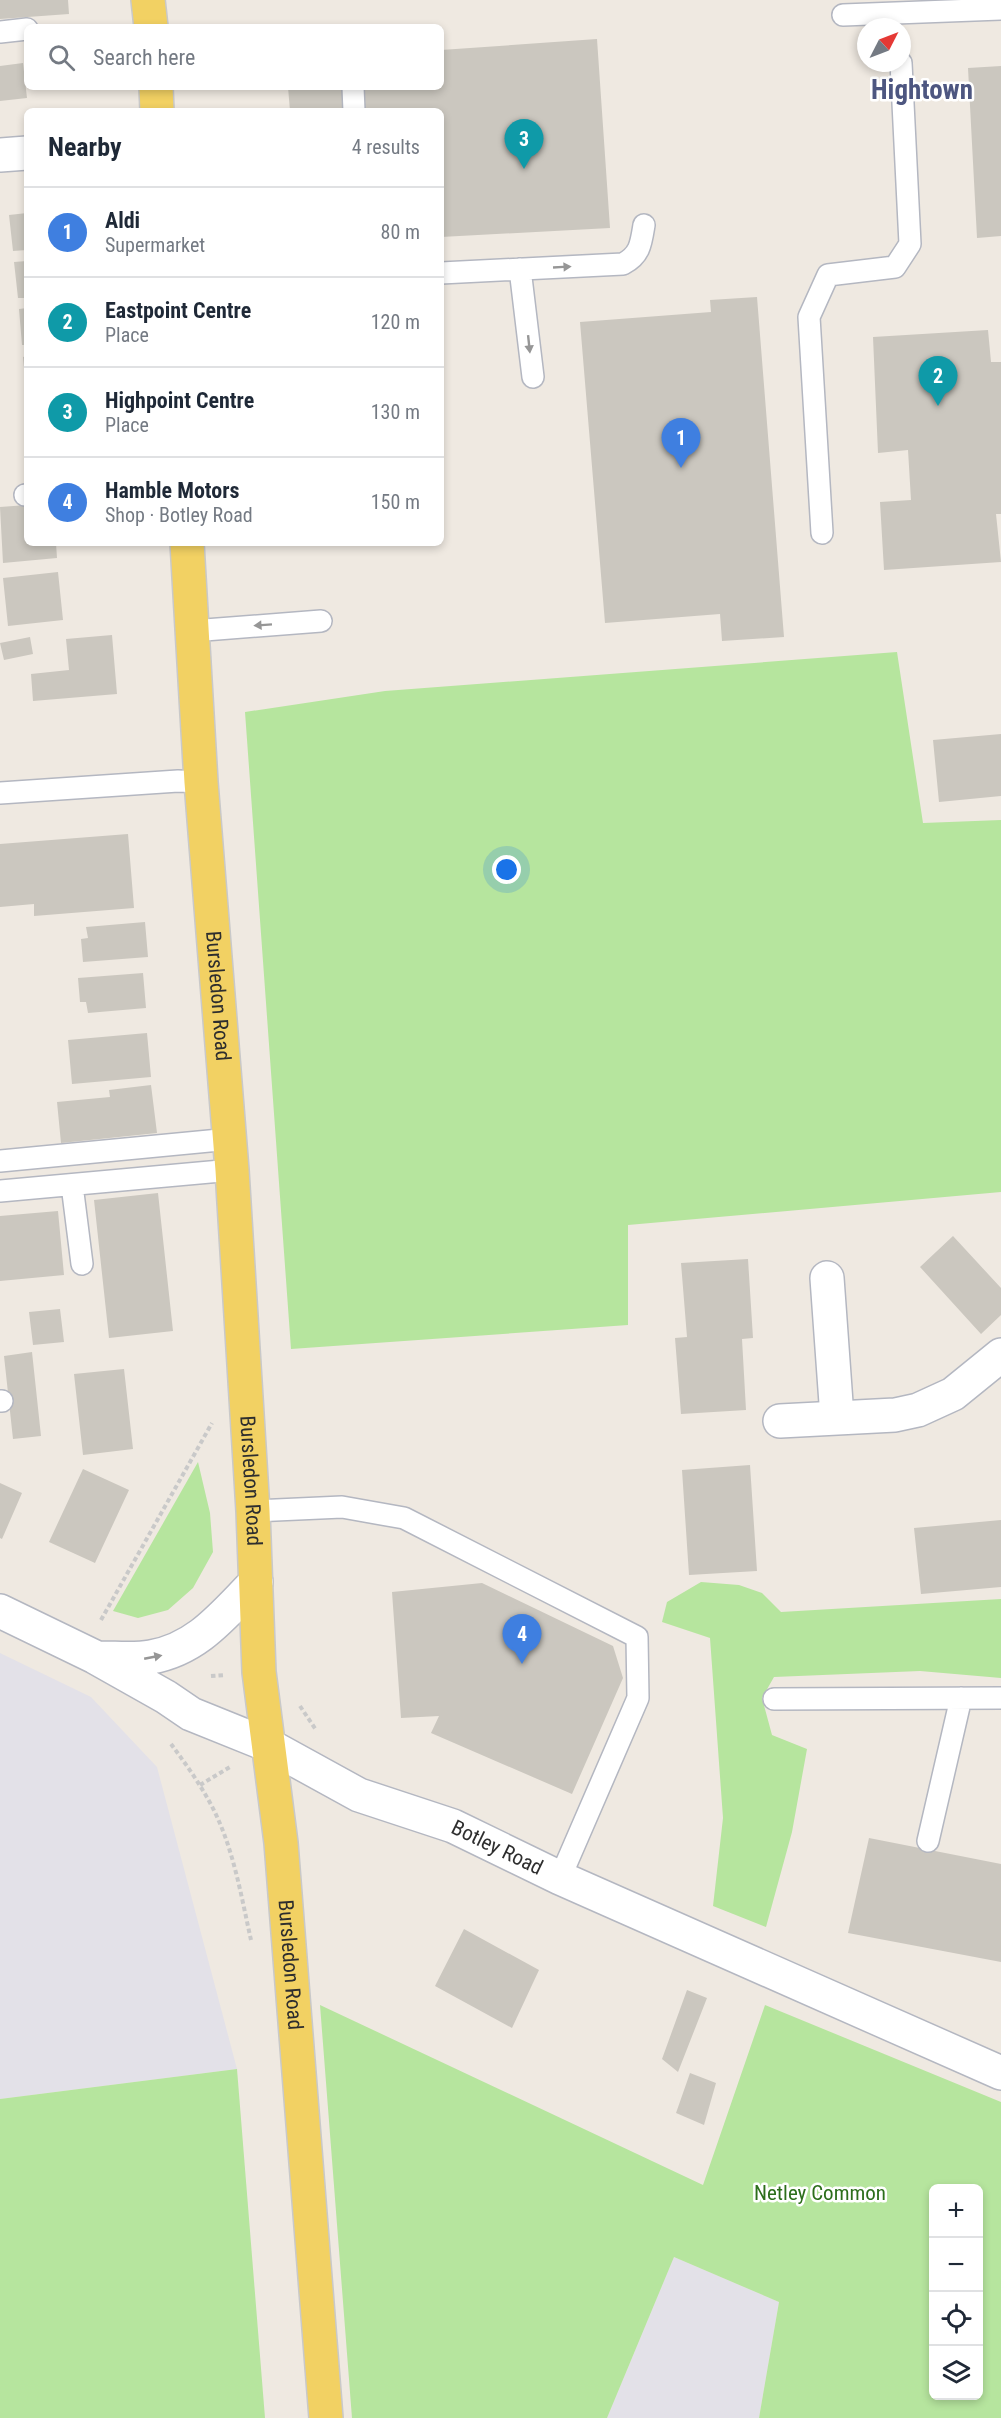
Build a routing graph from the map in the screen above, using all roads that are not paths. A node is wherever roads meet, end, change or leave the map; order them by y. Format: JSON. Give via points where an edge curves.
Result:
{"nodes":[{"id":1,"x":148,"y":0,"type":"edge"},
{"id":2,"x":1001,"y":9,"type":"edge"},
{"id":3,"x":843,"y":15,"type":"dead end"},
{"id":4,"x":877,"y":18,"type":"edge"},
{"id":5,"x":911,"y":19,"type":"edge"},
{"id":6,"x":151,"y":24,"type":"edge"},
{"id":7,"x":24,"y":29,"type":"edge"},
{"id":8,"x":0,"y":32,"type":"edge"},
{"id":9,"x":901,"y":72,"type":"edge"},
{"id":10,"x":156,"y":90,"type":"edge"},
{"id":11,"x":353,"y":90,"type":"edge"},
{"id":12,"x":157,"y":108,"type":"edge"},
{"id":13,"x":354,"y":108,"type":"edge"},
{"id":14,"x":24,"y":153,"type":"edge"},
{"id":15,"x":0,"y":155,"type":"edge"},
{"id":16,"x":644,"y":225,"type":"dead end"},
{"id":17,"x":520,"y":269,"type":"junction"},
{"id":18,"x":444,"y":273,"type":"edge"},
{"id":19,"x":533,"y":377,"type":"dead end"},
{"id":20,"x":822,"y":533,"type":"dead end"},
{"id":21,"x":187,"y":546,"type":"edge"},
{"id":22,"x":321,"y":621,"type":"dead end"},
{"id":23,"x":192,"y":631,"type":"junction"},
{"id":24,"x":201,"y":782,"type":"junction"},
{"id":25,"x":0,"y":794,"type":"edge"},
{"id":26,"x":231,"y":1154,"type":"junction"},
{"id":27,"x":0,"y":1161,"type":"edge"},
{"id":28,"x":72,"y":1185,"type":"junction"},
{"id":29,"x":0,"y":1191,"type":"edge"},
{"id":30,"x":82,"y":1264,"type":"dead end"},
{"id":31,"x":827,"y":1278,"type":"dead end"},
{"id":32,"x":1001,"y":1355,"type":"edge"},
{"id":33,"x":837,"y":1418,"type":"junction"},
{"id":34,"x":780,"y":1421,"type":"dead end"},
{"id":35,"x":253,"y":1511,"type":"junction"},
{"id":36,"x":256,"y":1582,"type":"junction"},
{"id":37,"x":0,"y":1611,"type":"edge"},
{"id":38,"x":95,"y":1657,"type":"junction"},
{"id":39,"x":961,"y":1698,"type":"junction"},
{"id":40,"x":1001,"y":1698,"type":"edge"},
{"id":41,"x":774,"y":1699,"type":"dead end"},
{"id":42,"x":268,"y":1745,"type":"junction"},
{"id":43,"x":928,"y":1840,"type":"dead end"},
{"id":44,"x":560,"y":1878,"type":"junction"},
{"id":45,"x":1001,"y":2073,"type":"edge"},
{"id":46,"x":326,"y":2418,"type":"edge"}],
"edges":[{"from":1,"to":6,"type":"main road"},
{"from":2,"to":5,"type":"lane"},
{"from":3,"to":4,"type":"lane"},
{"from":7,"to":8,"type":"lane"},
{"from":9,"to":20,"type":"lane","via":[[910,244],[895,267],[828,275],[810,317]]},
{"from":10,"to":12,"type":"main road"},
{"from":11,"to":13,"type":"lane"},
{"from":14,"to":15,"type":"street"},
{"from":17,"to":16,"type":"lane","one_way":true,"via":[[622,264],[634,258],[641,246]]},
{"from":17,"to":18,"type":"lane"},
{"from":17,"to":19,"type":"lane","one_way":true},
{"from":21,"to":23,"type":"main road","name":"Bursledon Road"},
{"from":22,"to":23,"type":"lane","one_way":true},
{"from":23,"to":24,"type":"main road","name":"Bursledon Road"},
{"from":24,"to":25,"type":"lane"},
{"from":24,"to":26,"type":"main road","name":"Bursledon Road"},
{"from":26,"to":27,"type":"lane"},
{"from":26,"to":28,"type":"lane"},
{"from":26,"to":35,"type":"main road","name":"Bursledon Road"},
{"from":28,"to":29,"type":"lane"},
{"from":28,"to":30,"type":"lane"},
{"from":31,"to":33,"type":"street"},
{"from":32,"to":33,"type":"street","via":[[953,1394],[918,1410]]},
{"from":33,"to":34,"type":"street"},
{"from":35,"to":36,"type":"main road","name":"Bursledon Road"},
{"from":35,"to":44,"type":"lane","via":[[342,1507],[404,1518],[637,1637],[638,1698]]},
{"from":38,"to":36,"type":"street","one_way":true,"via":[[140,1659],[172,1653],[207,1632]]},
{"from":36,"to":42,"type":"main road","name":"Bursledon Road"},
{"from":37,"to":38,"type":"street","name":"Botley Road"},
{"from":38,"to":42,"type":"street","name":"Botley Road","via":[[190,1714]]},
{"from":39,"to":40,"type":"lane"},
{"from":39,"to":41,"type":"lane"},
{"from":39,"to":43,"type":"lane"},
{"from":42,"to":44,"type":"street","name":"Botley Road","via":[[359,1796],[453,1826]]},
{"from":42,"to":46,"type":"main road","name":"Bursledon Road","via":[[281,1843]]},
{"from":44,"to":45,"type":"street","name":"Botley Road"}]}
